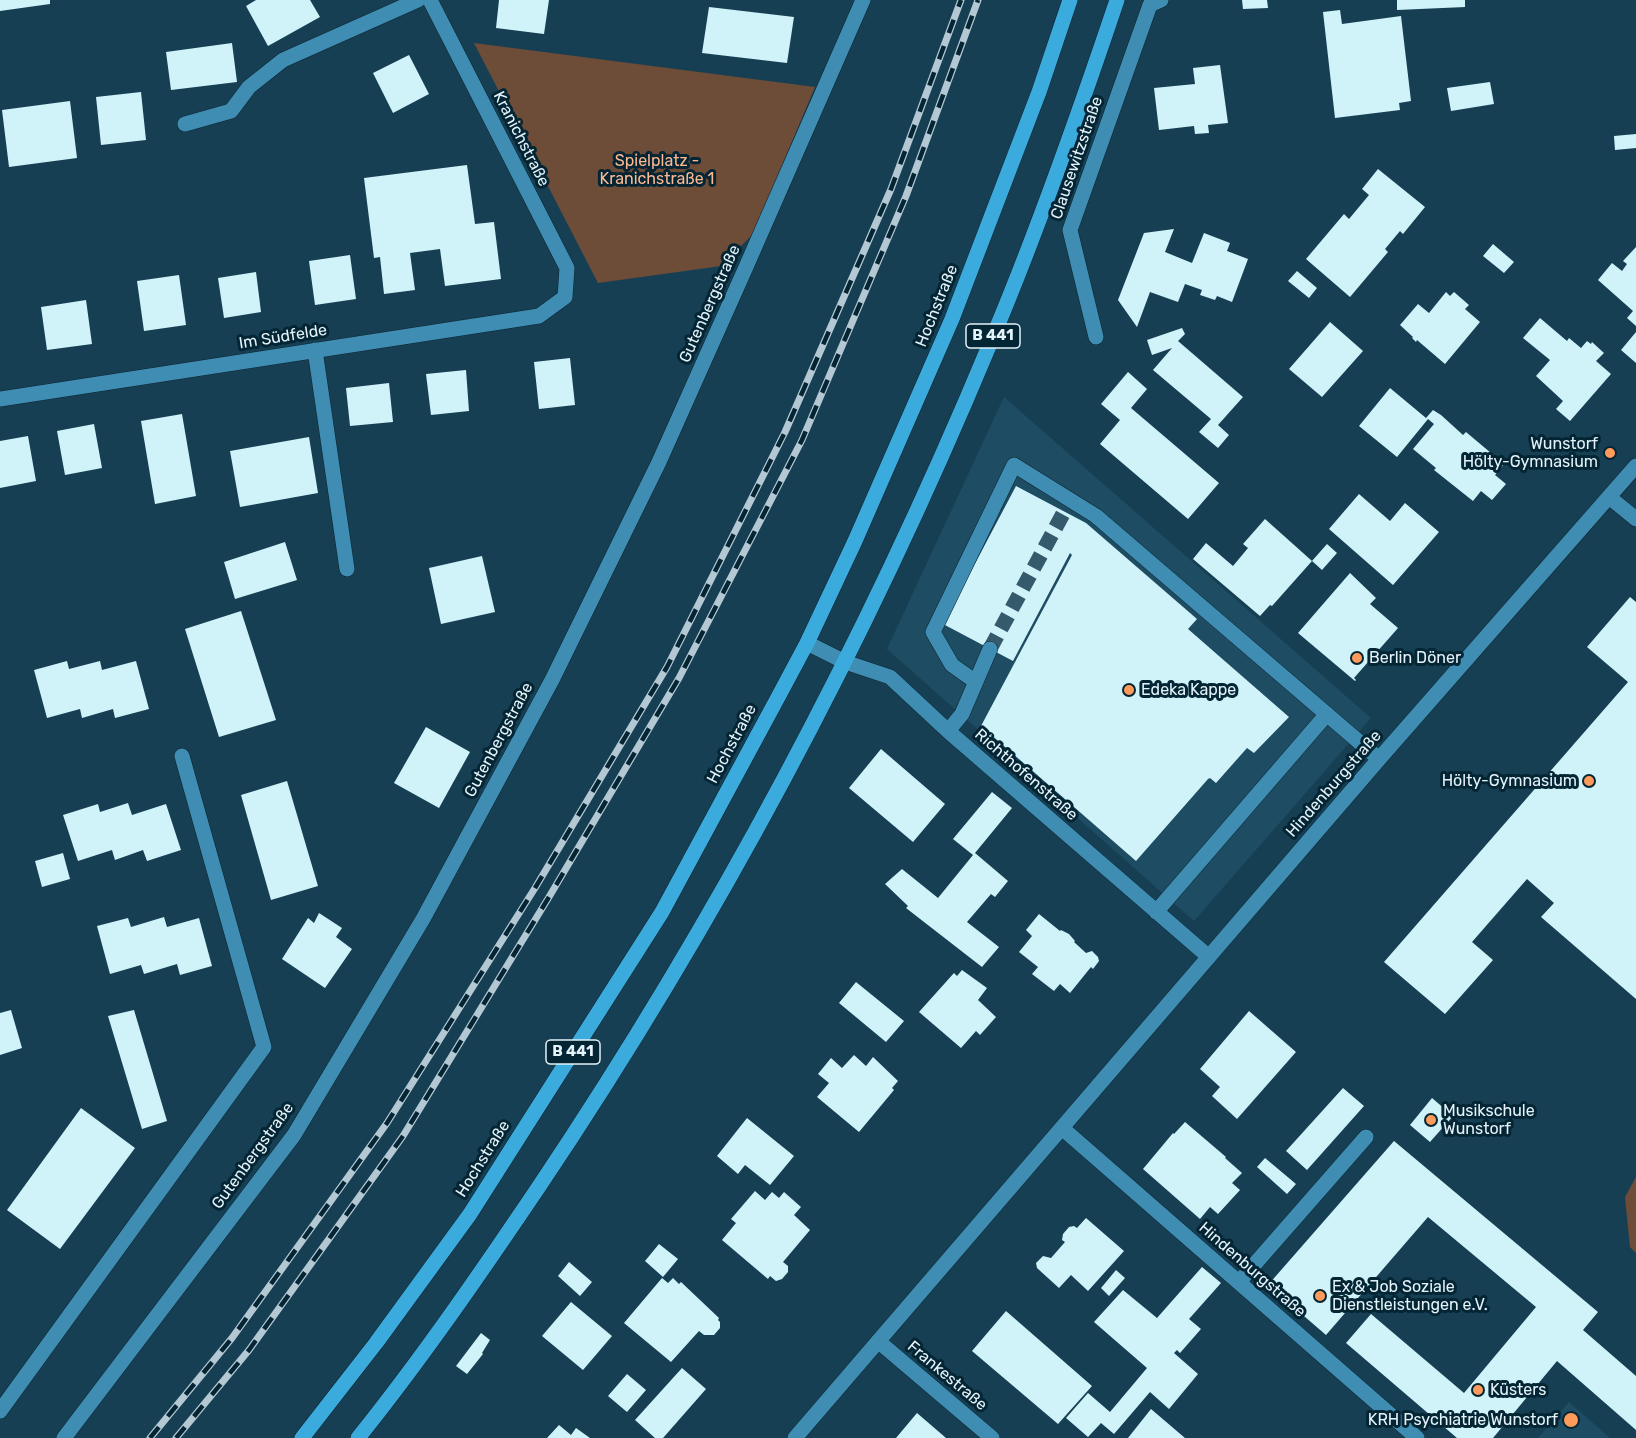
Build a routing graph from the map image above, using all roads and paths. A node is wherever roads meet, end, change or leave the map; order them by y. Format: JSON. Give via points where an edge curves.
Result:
{"nodes":[{"id":1,"x":417,"y":0,"type":"edge"},
{"id":2,"x":429,"y":0,"type":"edge"},
{"id":3,"x":863,"y":0,"type":"edge"},
{"id":4,"x":1070,"y":0,"type":"edge"},
{"id":5,"x":1118,"y":0,"type":"edge"},
{"id":6,"x":1161,"y":0,"type":"edge"},
{"id":7,"x":185,"y":124,"type":"dead end"},
{"id":8,"x":565,"y":297,"type":"joint"},
{"id":9,"x":1096,"y":337,"type":"dead end"},
{"id":10,"x":315,"y":350,"type":"junction"},
{"id":11,"x":0,"y":399,"type":"edge"},
{"id":12,"x":1636,"y":466,"type":"edge"},
{"id":13,"x":1610,"y":496,"type":"junction"},
{"id":14,"x":1636,"y":519,"type":"edge"},
{"id":15,"x":347,"y":569,"type":"dead end"},
{"id":16,"x":807,"y":643,"type":"junction"},
{"id":17,"x":990,"y":650,"type":"tunnel mouth"},
{"id":18,"x":845,"y":662,"type":"junction"},
{"id":19,"x":976,"y":682,"type":"junction"},
{"id":20,"x":1327,"y":714,"type":"junction"},
{"id":21,"x":948,"y":731,"type":"junction"},
{"id":22,"x":182,"y":756,"type":"dead end"},
{"id":23,"x":1379,"y":759,"type":"junction"},
{"id":24,"x":1156,"y":912,"type":"junction"},
{"id":25,"x":1209,"y":957,"type":"junction"},
{"id":26,"x":1062,"y":1128,"type":"junction"},
{"id":27,"x":1366,"y":1137,"type":"dead end"},
{"id":28,"x":1239,"y":1282,"type":"junction"},
{"id":29,"x":879,"y":1341,"type":"junction"},
{"id":30,"x":0,"y":1411,"type":"edge"},
{"id":31,"x":64,"y":1438,"type":"edge"},
{"id":32,"x":302,"y":1438,"type":"edge"},
{"id":33,"x":358,"y":1438,"type":"edge"},
{"id":34,"x":795,"y":1438,"type":"edge"},
{"id":35,"x":992,"y":1438,"type":"edge"},
{"id":36,"x":1417,"y":1438,"type":"edge"}],
"edges":[{"from":1,"to":7,"type":"street","via":[[283,60],[249,87],[231,111]]},
{"from":2,"to":8,"type":"street","name":"Kranichstraße","via":[[567,268]]},
{"from":3,"to":31,"type":"street","name":"Gutenbergstraße","via":[[659,462],[552,680],[423,919],[294,1135]]},
{"from":4,"to":16,"type":"main road","name":"Hochstraße","number":"B 441","via":[[952,319]]},
{"from":5,"to":18,"type":"main road","number":"B 441","via":[[989,346]]},
{"from":6,"to":9,"type":"street","name":"Clausewitzstraße","via":[[1150,5],[1070,230]]},
{"from":8,"to":10,"type":"street","name":"Im Südfelde","via":[[539,316]]},
{"from":10,"to":11,"type":"street","name":"Im Südfelde"},
{"from":10,"to":15,"type":"street"},
{"from":12,"to":13,"type":"street","name":"Hindenburgstraße"},
{"from":13,"to":14,"type":"street"},
{"from":13,"to":23,"type":"street","name":"Hindenburgstraße"},
{"from":16,"to":18,"type":"street","name":"Richthofenstraße"},
{"from":16,"to":32,"type":"main road","name":"Hochstraße","number":"B 441","via":[[643,942],[470,1214]]},
{"from":17,"to":19,"type":"street"},
{"from":18,"to":21,"type":"street","name":"Richthofenstraße","via":[[890,677]]},
{"from":18,"to":33,"type":"main road","number":"B 441","via":[[696,937],[601,1094],[492,1257]]},
{"from":19,"to":20,"type":"street","via":[[952,665],[933,632],[1014,465],[1067,506],[1095,516]]},
{"from":19,"to":21,"type":"street","via":[[962,714]]},
{"from":20,"to":23,"type":"street"},
{"from":20,"to":24,"type":"street"},
{"from":21,"to":24,"type":"street","name":"Richthofenstraße"},
{"from":22,"to":30,"type":"street","via":[[264,1047]]},
{"from":23,"to":25,"type":"street","name":"Hindenburgstraße"},
{"from":24,"to":25,"type":"street","name":"Richthofenstraße"},
{"from":25,"to":26,"type":"street","name":"Hindenburgstraße"},
{"from":26,"to":28,"type":"street","name":"Hindenburgstraße"},
{"from":26,"to":29,"type":"street","name":"Hindenburgstraße"},
{"from":27,"to":28,"type":"street"},
{"from":28,"to":36,"type":"street","name":"Hindenburgstraße"},
{"from":29,"to":34,"type":"street","name":"Hindenburgstraße"},
{"from":29,"to":35,"type":"street","name":"Frankestraße"}]}
